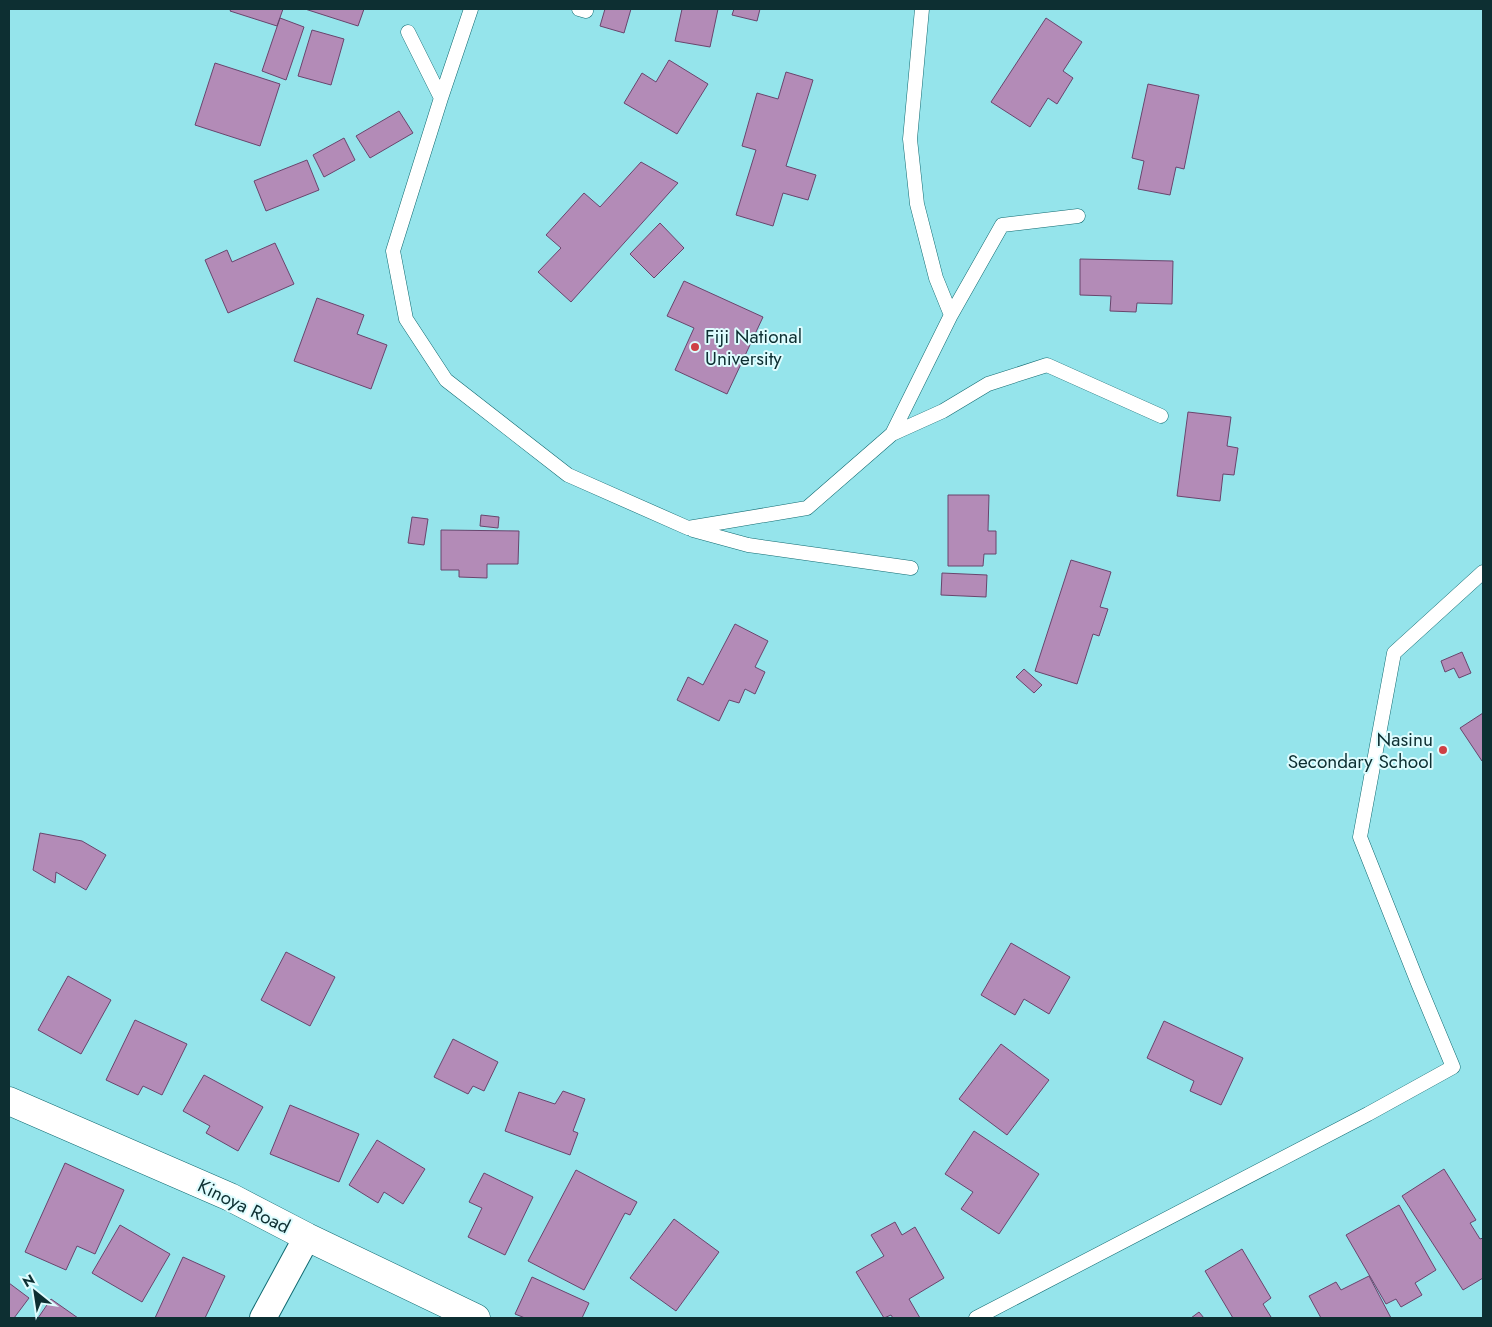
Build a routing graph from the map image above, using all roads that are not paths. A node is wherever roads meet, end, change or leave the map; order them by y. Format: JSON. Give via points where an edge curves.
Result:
{"nodes":[{"id":1,"x":471,"y":9,"type":"edge"},
{"id":2,"x":922,"y":9,"type":"edge"},
{"id":3,"x":408,"y":32,"type":"dead end"},
{"id":4,"x":441,"y":98,"type":"junction"},
{"id":5,"x":1078,"y":216,"type":"dead end"},
{"id":6,"x":951,"y":315,"type":"junction"},
{"id":7,"x":1161,"y":416,"type":"dead end"},
{"id":8,"x":892,"y":434,"type":"junction"},
{"id":9,"x":688,"y":528,"type":"junction"},
{"id":10,"x":912,"y":568,"type":"dead end"},
{"id":11,"x":1483,"y":572,"type":"edge"},
{"id":12,"x":9,"y":1101,"type":"edge"},
{"id":13,"x":307,"y":1237,"type":"junction"},
{"id":14,"x":263,"y":1318,"type":"edge"},
{"id":15,"x":476,"y":1318,"type":"edge"},
{"id":16,"x":976,"y":1318,"type":"edge"}],
"edges":[{"from":1,"to":4,"type":"lane"},
{"from":2,"to":6,"type":"lane","via":[[910,139],[917,204],[936,278]]},
{"from":3,"to":4,"type":"lane"},
{"from":4,"to":9,"type":"lane","via":[[392,251],[406,319],[446,380],[568,475]]},
{"from":5,"to":6,"type":"lane","via":[[1002,225]]},
{"from":6,"to":8,"type":"lane"},
{"from":7,"to":8,"type":"lane","via":[[1047,365],[988,384],[943,411]]},
{"from":8,"to":9,"type":"lane","via":[[807,508]]},
{"from":9,"to":10,"type":"lane","via":[[748,545]]},
{"from":11,"to":16,"type":"lane","via":[[1394,652],[1360,837],[1453,1067]]},
{"from":12,"to":13,"type":"main road","name":"Kinoya Road","via":[[230,1197]]},
{"from":13,"to":14,"type":"street"},
{"from":13,"to":15,"type":"main road","name":"Kinoya Road"}]}
